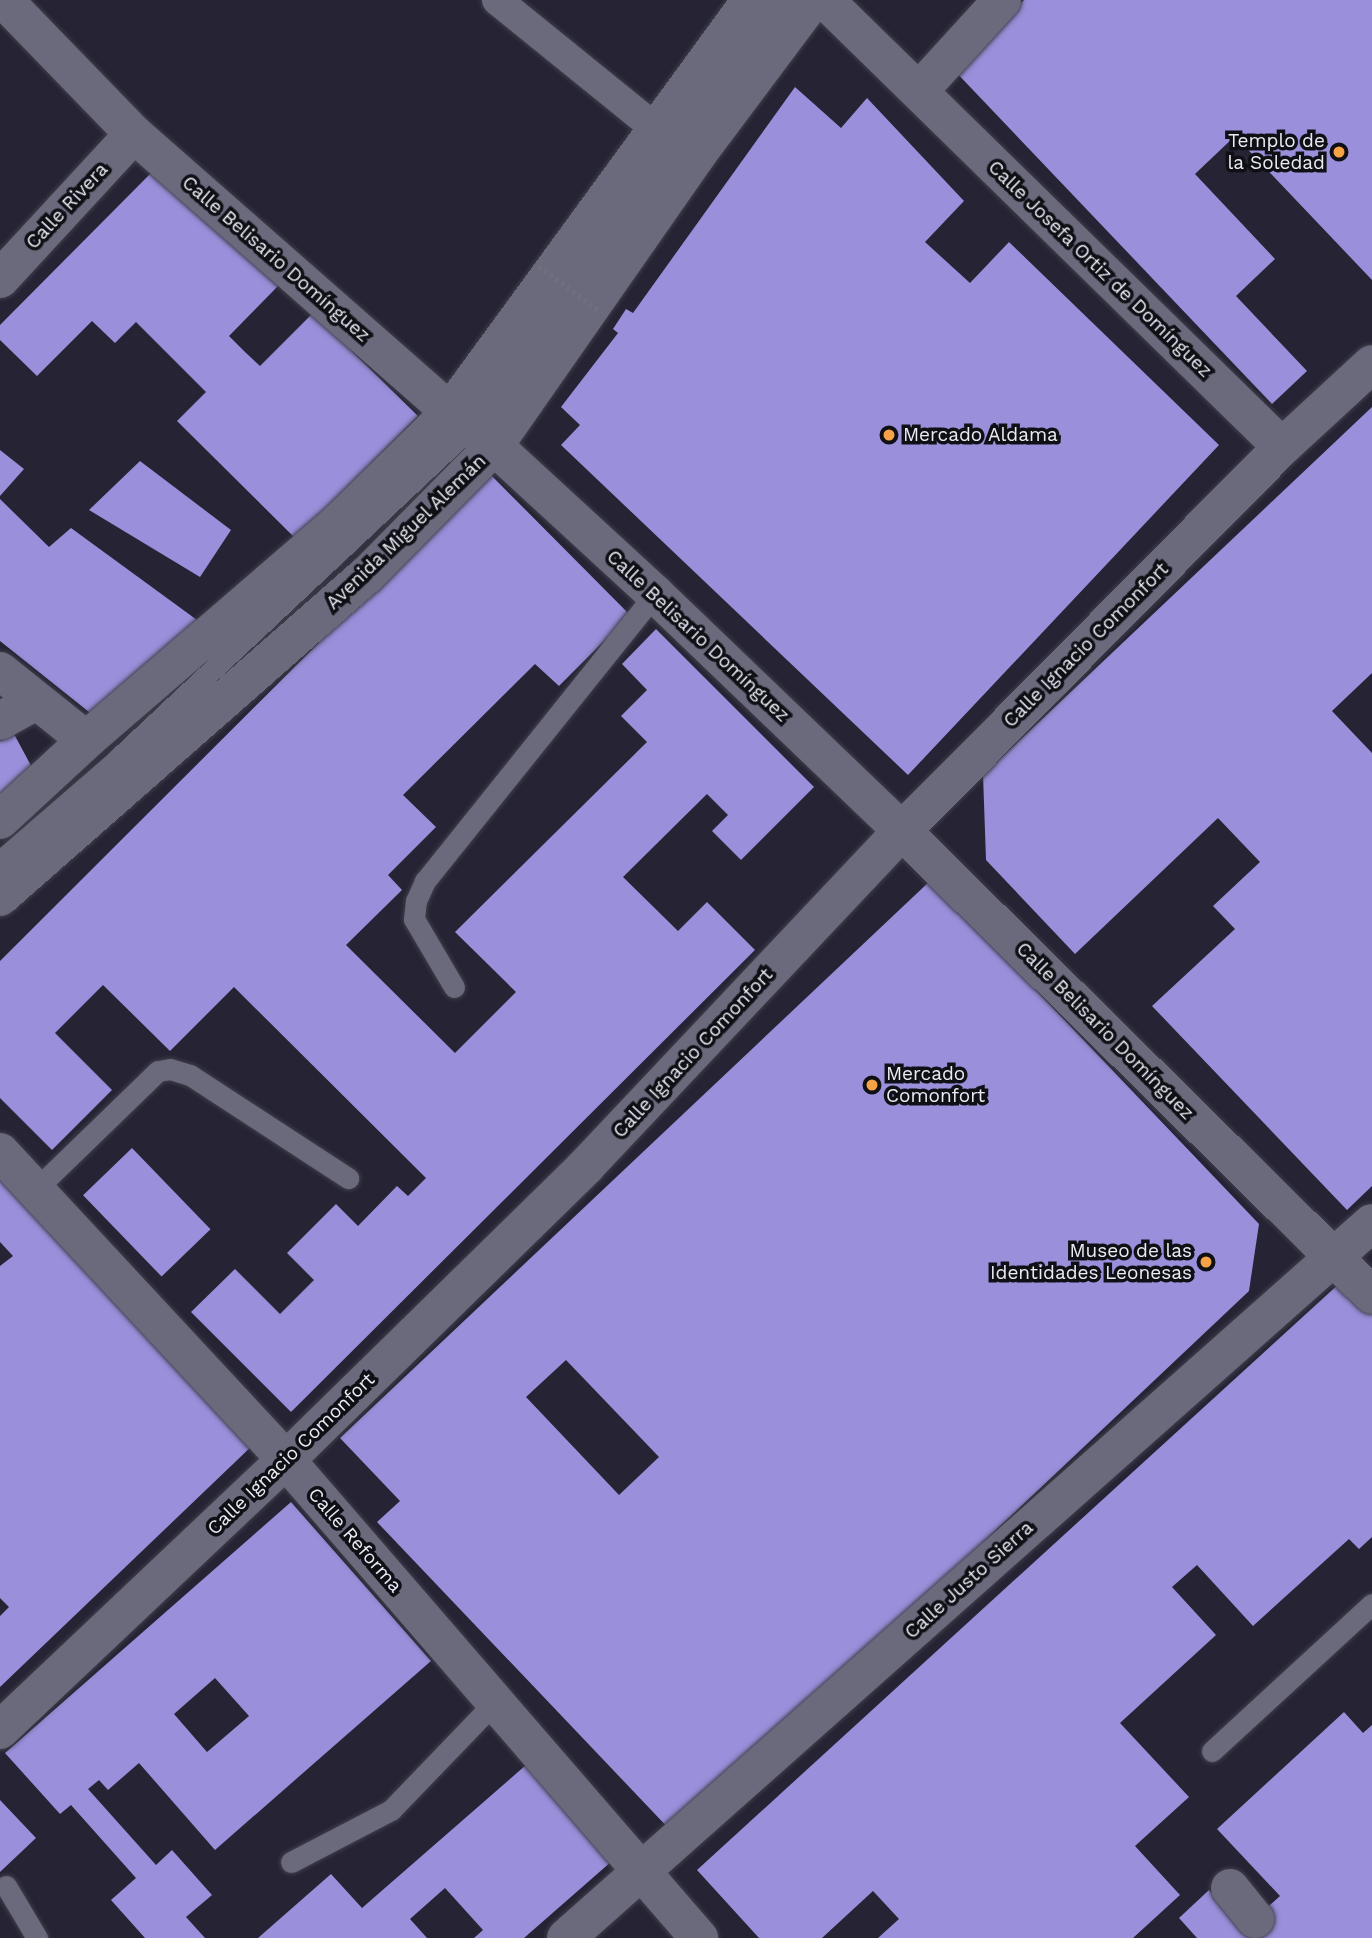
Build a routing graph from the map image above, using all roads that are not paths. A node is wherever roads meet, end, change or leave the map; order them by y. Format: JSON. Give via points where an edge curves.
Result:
{"nodes":[{"id":1,"x":4,"y":0,"type":"edge"},
{"id":2,"x":497,"y":0,"type":"edge"},
{"id":3,"x":751,"y":0,"type":"edge"},
{"id":4,"x":779,"y":0,"type":"edge"},
{"id":5,"x":813,"y":0,"type":"edge"},
{"id":6,"x":825,"y":0,"type":"edge"},
{"id":7,"x":1002,"y":0,"type":"edge"},
{"id":8,"x":919,"y":91,"type":"junction"},
{"id":9,"x":655,"y":128,"type":"junction"},
{"id":10,"x":134,"y":134,"type":"junction"},
{"id":11,"x":0,"y":279,"type":"edge"},
{"id":12,"x":1369,"y":371,"type":"edge"},
{"id":13,"x":471,"y":429,"type":"junction"},
{"id":14,"x":1282,"y":447,"type":"junction"},
{"id":15,"x":656,"y":594,"type":"junction"},
{"id":16,"x":0,"y":671,"type":"edge"},
{"id":17,"x":36,"y":701,"type":"junction"},
{"id":18,"x":0,"y":721,"type":"edge"},
{"id":19,"x":86,"y":740,"type":"junction"},
{"id":20,"x":0,"y":820,"type":"edge"},
{"id":21,"x":902,"y":831,"type":"junction"},
{"id":22,"x":0,"y":861,"type":"edge"},
{"id":23,"x":0,"y":897,"type":"edge"},
{"id":24,"x":453,"y":987,"type":"dead end"},
{"id":25,"x":0,"y":1152,"type":"edge"},
{"id":26,"x":348,"y":1178,"type":"dead end"},
{"id":27,"x":35,"y":1190,"type":"junction"},
{"id":28,"x":1372,"y":1223,"type":"edge"},
{"id":29,"x":1332,"y":1256,"type":"junction"},
{"id":30,"x":1372,"y":1295,"type":"edge"},
{"id":31,"x":286,"y":1460,"type":"junction"},
{"id":32,"x":1372,"y":1604,"type":"edge"},
{"id":33,"x":494,"y":1703,"type":"junction"},
{"id":34,"x":0,"y":1730,"type":"edge"},
{"id":35,"x":1212,"y":1751,"type":"dead end"},
{"id":36,"x":291,"y":1862,"type":"dead end"},
{"id":37,"x":640,"y":1872,"type":"junction"},
{"id":38,"x":6,"y":1886,"type":"dead end"},
{"id":39,"x":1230,"y":1888,"type":"dead end"},
{"id":40,"x":1255,"y":1919,"type":"dead end"},
{"id":41,"x":37,"y":1938,"type":"edge"},
{"id":42,"x":566,"y":1938,"type":"edge"},
{"id":43,"x":699,"y":1938,"type":"edge"}],
"edges":[{"from":1,"to":10,"type":"street","name":"Calle Belisario Domínguez"},
{"from":2,"to":9,"type":"street"},
{"from":3,"to":9,"type":"street","name":"Avenida Miguel Alemán"},
{"from":4,"to":13,"type":"lane","via":[[645,179]]},
{"from":5,"to":13,"type":"street","name":"Avenida Miguel Alemán","via":[[697,155]]},
{"from":6,"to":8,"type":"street","name":"Calle Josefa Ortiz de Domínguez"},
{"from":7,"to":8,"type":"street"},
{"from":8,"to":14,"type":"street","name":"Calle Josefa Ortiz de Domínguez"},
{"from":9,"to":13,"type":"street","name":"Avenida Miguel Alemán","via":[[493,358]]},
{"from":10,"to":11,"type":"street","name":"Calle Rivera"},
{"from":10,"to":13,"type":"street","name":"Calle Belisario Domínguez"},
{"from":12,"to":14,"type":"street","name":"Calle Ignacio Comonfort"},
{"from":13,"to":15,"type":"street","name":"Calle Belisario Domínguez"},
{"from":13,"to":19,"type":"street","name":"Avenida Miguel Alemán","via":[[339,522]]},
{"from":13,"to":22,"type":"lane","via":[[111,765]]},
{"from":13,"to":23,"type":"street","name":"Avenida Miguel Alemán","via":[[366,576]]},
{"from":14,"to":21,"type":"street","name":"Calle Ignacio Comonfort"},
{"from":15,"to":21,"type":"street","name":"Calle Belisario Domínguez"},
{"from":15,"to":24,"type":"lane","via":[[425,881],[414,919]]},
{"from":16,"to":17,"type":"street"},
{"from":17,"to":18,"type":"street"},
{"from":17,"to":19,"type":"street"},
{"from":19,"to":20,"type":"street","name":"Avenida Miguel Alemán"},
{"from":21,"to":29,"type":"street","name":"Calle Belisario Domínguez"},
{"from":21,"to":31,"type":"street","name":"Calle Ignacio Comonfort","via":[[586,1166]]},
{"from":25,"to":27,"type":"street","name":"Calle Reforma"},
{"from":26,"to":27,"type":"lane","via":[[190,1075],[170,1069],[158,1071]]},
{"from":27,"to":31,"type":"street","name":"Calle Reforma"},
{"from":28,"to":29,"type":"street","name":"Calle Justo Sierra"},
{"from":29,"to":30,"type":"street","name":"Calle Belisario Domínguez"},
{"from":29,"to":37,"type":"street","name":"Calle Justo Sierra"},
{"from":31,"to":33,"type":"street","name":"Calle Reforma"},
{"from":31,"to":34,"type":"street","name":"Calle Ignacio Comonfort"},
{"from":32,"to":35,"type":"lane"},
{"from":33,"to":36,"type":"lane","via":[[391,1810]]},
{"from":33,"to":37,"type":"street","name":"Calle Reforma"},
{"from":37,"to":42,"type":"street","name":"Calle Justo Sierra"},
{"from":37,"to":43,"type":"street","name":"Calle Reforma"},
{"from":38,"to":41,"type":"lane"},
{"from":39,"to":40,"type":"street"}]}
